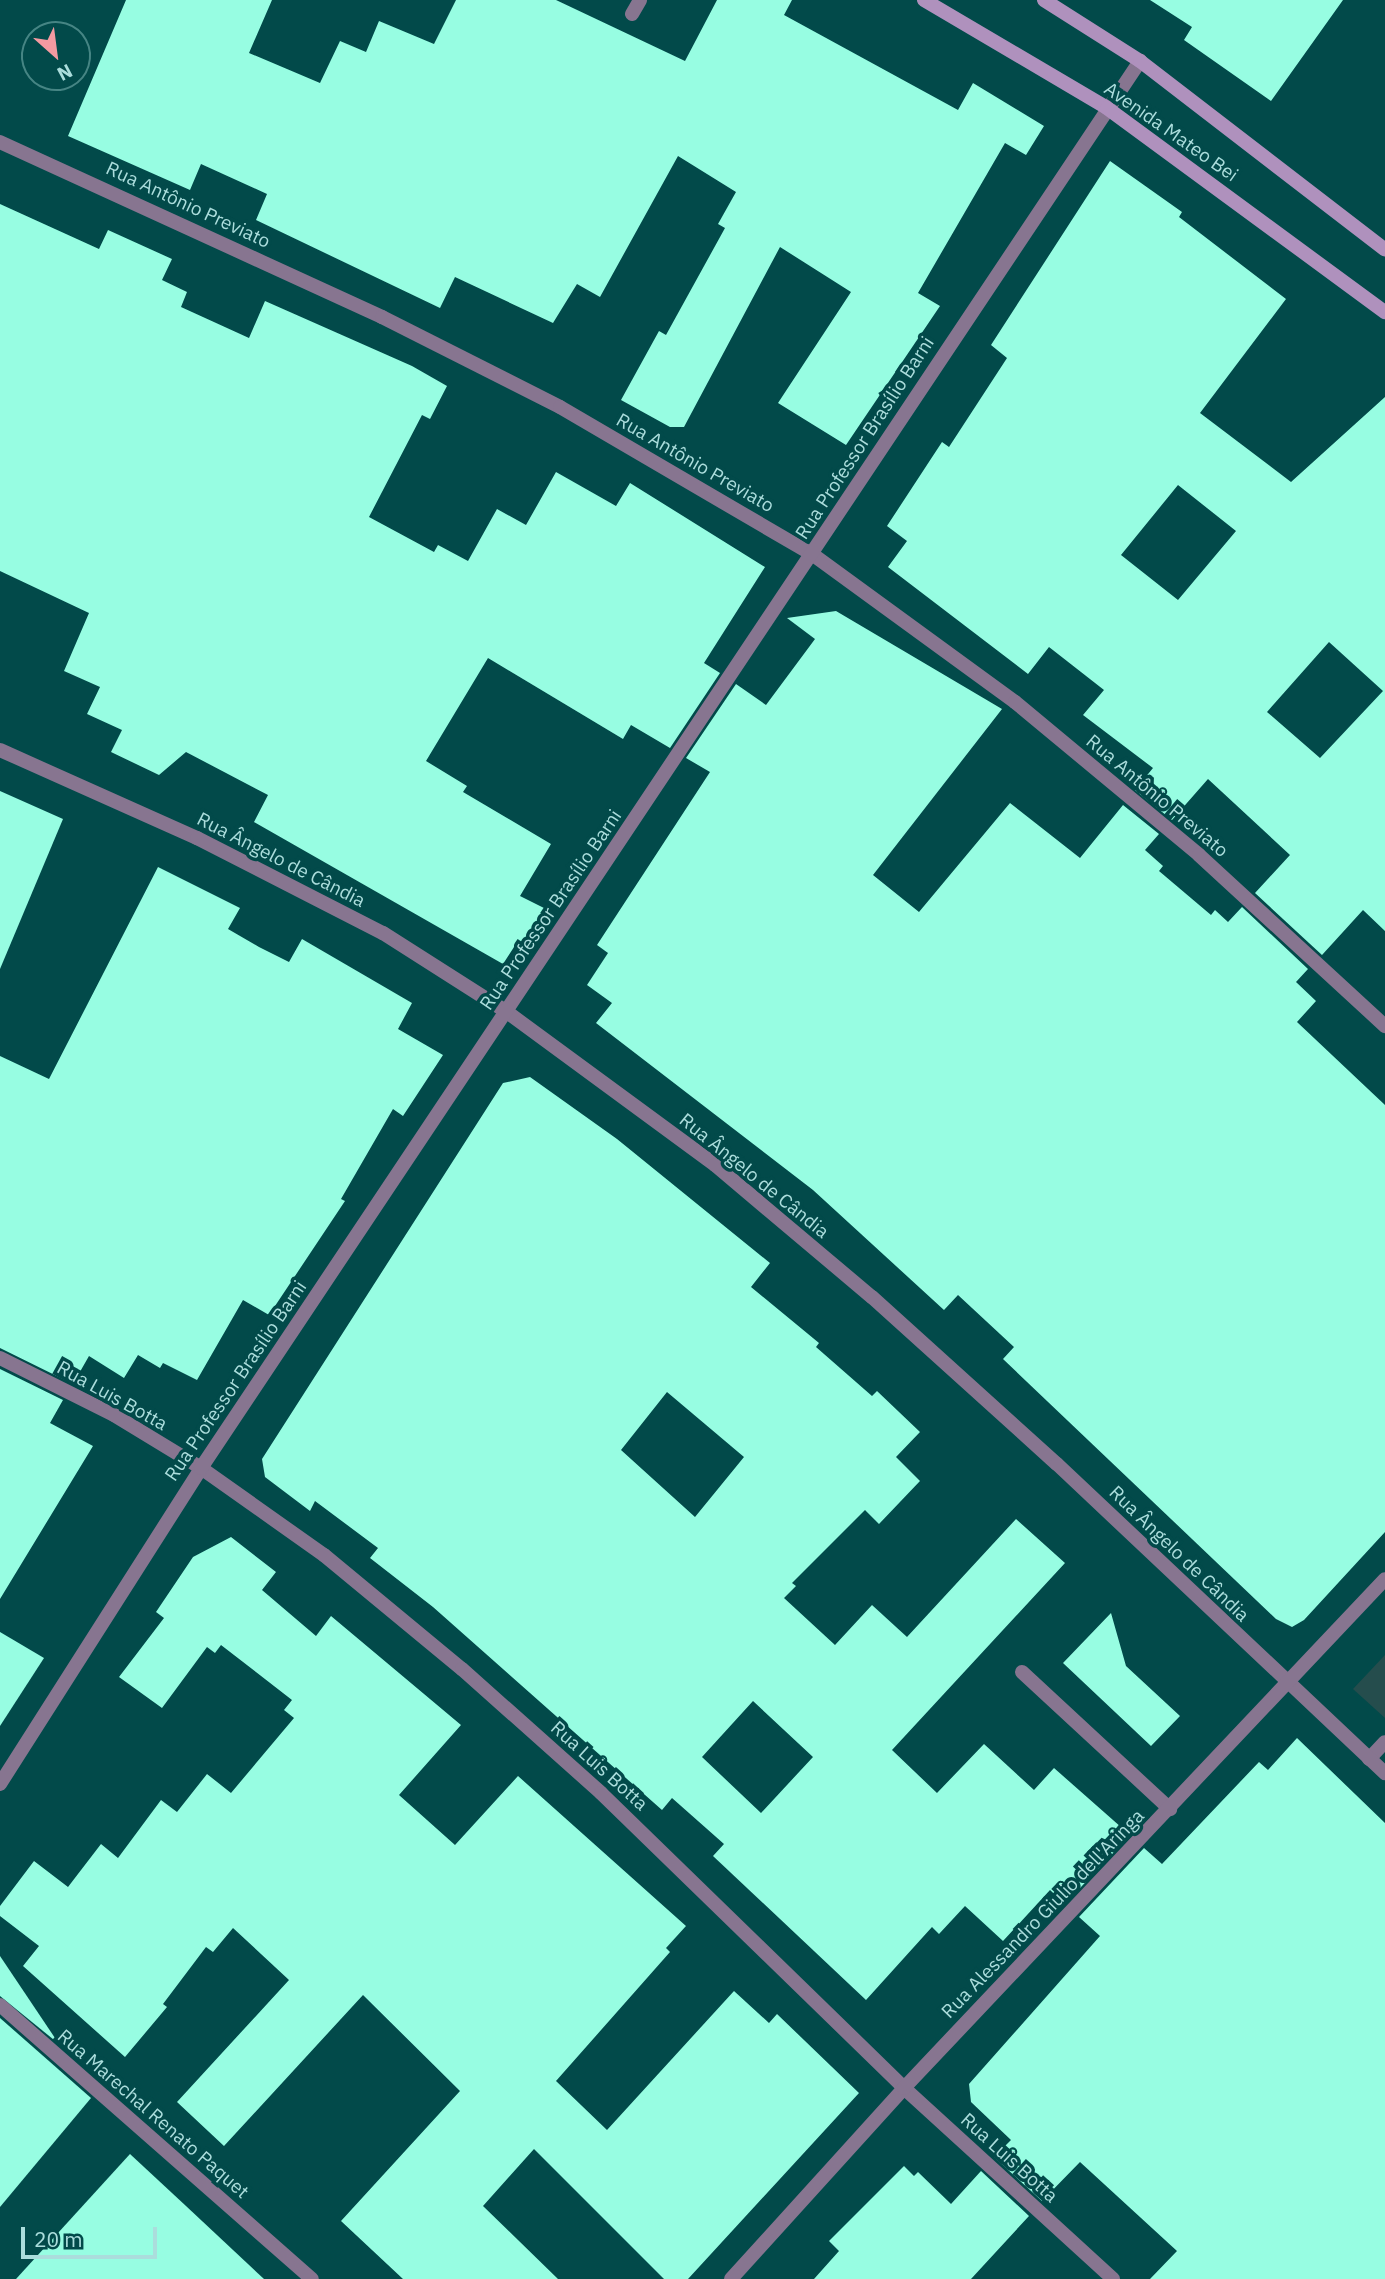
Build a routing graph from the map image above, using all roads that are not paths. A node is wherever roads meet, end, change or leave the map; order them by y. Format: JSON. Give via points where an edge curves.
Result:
{"nodes":[{"id":1,"x":640,"y":0,"type":"edge"},
{"id":2,"x":924,"y":0,"type":"edge"},
{"id":3,"x":1044,"y":0,"type":"edge"},
{"id":4,"x":632,"y":14,"type":"dead end"},
{"id":5,"x":1140,"y":61,"type":"junction"},
{"id":6,"x":1107,"y":108,"type":"junction"},
{"id":7,"x":0,"y":142,"type":"edge"},
{"id":8,"x":1385,"y":250,"type":"edge"},
{"id":9,"x":1385,"y":312,"type":"edge"},
{"id":10,"x":812,"y":554,"type":"junction"},
{"id":11,"x":0,"y":750,"type":"edge"},
{"id":12,"x":507,"y":1012,"type":"junction"},
{"id":13,"x":1385,"y":1026,"type":"edge"},
{"id":14,"x":0,"y":1358,"type":"edge"},
{"id":15,"x":201,"y":1468,"type":"junction"},
{"id":16,"x":1385,"y":1579,"type":"edge"},
{"id":17,"x":1023,"y":1672,"type":"dead end"},
{"id":18,"x":1289,"y":1684,"type":"junction"},
{"id":19,"x":1385,"y":1742,"type":"edge"},
{"id":20,"x":1369,"y":1759,"type":"junction"},
{"id":21,"x":1385,"y":1773,"type":"edge"},
{"id":22,"x":0,"y":1784,"type":"edge"},
{"id":23,"x":1170,"y":1809,"type":"junction"},
{"id":24,"x":0,"y":2005,"type":"edge"},
{"id":25,"x":904,"y":2088,"type":"junction"},
{"id":26,"x":312,"y":2279,"type":"edge"},
{"id":27,"x":731,"y":2279,"type":"edge"},
{"id":28,"x":1113,"y":2279,"type":"edge"}],
"edges":[{"from":1,"to":4,"type":"street"},
{"from":2,"to":6,"type":"main road","name":"Avenida Mateo Bei"},
{"from":3,"to":5,"type":"main road","name":"Avenida Mateo Bei"},
{"from":5,"to":6,"type":"street","name":"Rua Professor Brasílio Barni"},
{"from":5,"to":8,"type":"main road","name":"Avenida Mateo Bei"},
{"from":6,"to":9,"type":"main road","name":"Avenida Mateo Bei"},
{"from":6,"to":10,"type":"street","name":"Rua Professor Brasílio Barni"},
{"from":7,"to":10,"type":"street","name":"Rua Antônio Previato","via":[[345,300],[560,407]]},
{"from":10,"to":12,"type":"street","name":"Rua Professor Brasílio Barni"},
{"from":10,"to":13,"type":"street","name":"Rua Antônio Previato","via":[[1015,702],[1199,855]]},
{"from":11,"to":12,"type":"street","name":"Rua Ângelo de Cândia","via":[[197,838],[383,933]]},
{"from":12,"to":15,"type":"street","name":"Rua Professor Brasílio Barni"},
{"from":12,"to":18,"type":"street","name":"Rua Ângelo de Cândia","via":[[715,1166],[872,1297]]},
{"from":14,"to":15,"type":"street","name":"Rua Luis Botta","via":[[114,1415]]},
{"from":15,"to":22,"type":"street","name":"Rua Professor Brasílio Barni"},
{"from":15,"to":25,"type":"street","name":"Rua Luis Botta","via":[[324,1555],[462,1669],[722,1907]]},
{"from":16,"to":18,"type":"street","name":"Rua Alessandro Giulio dell'Aringa"},
{"from":17,"to":23,"type":"street"},
{"from":18,"to":20,"type":"street","name":"Rua Ângelo de Cândia"},
{"from":18,"to":23,"type":"street","name":"Rua Alessandro Giulio dell'Aringa"},
{"from":19,"to":20,"type":"street"},
{"from":20,"to":21,"type":"street","name":"Rua Ângelo de Cândia"},
{"from":23,"to":25,"type":"street","name":"Rua Alessandro Giulio dell'Aringa"},
{"from":24,"to":26,"type":"street","name":"Rua Marechal Renato Paquet"},
{"from":25,"to":27,"type":"street","name":"Rua Alessandro Giulio dell'Aringa"},
{"from":25,"to":28,"type":"street","name":"Rua Luis Botta"}]}
